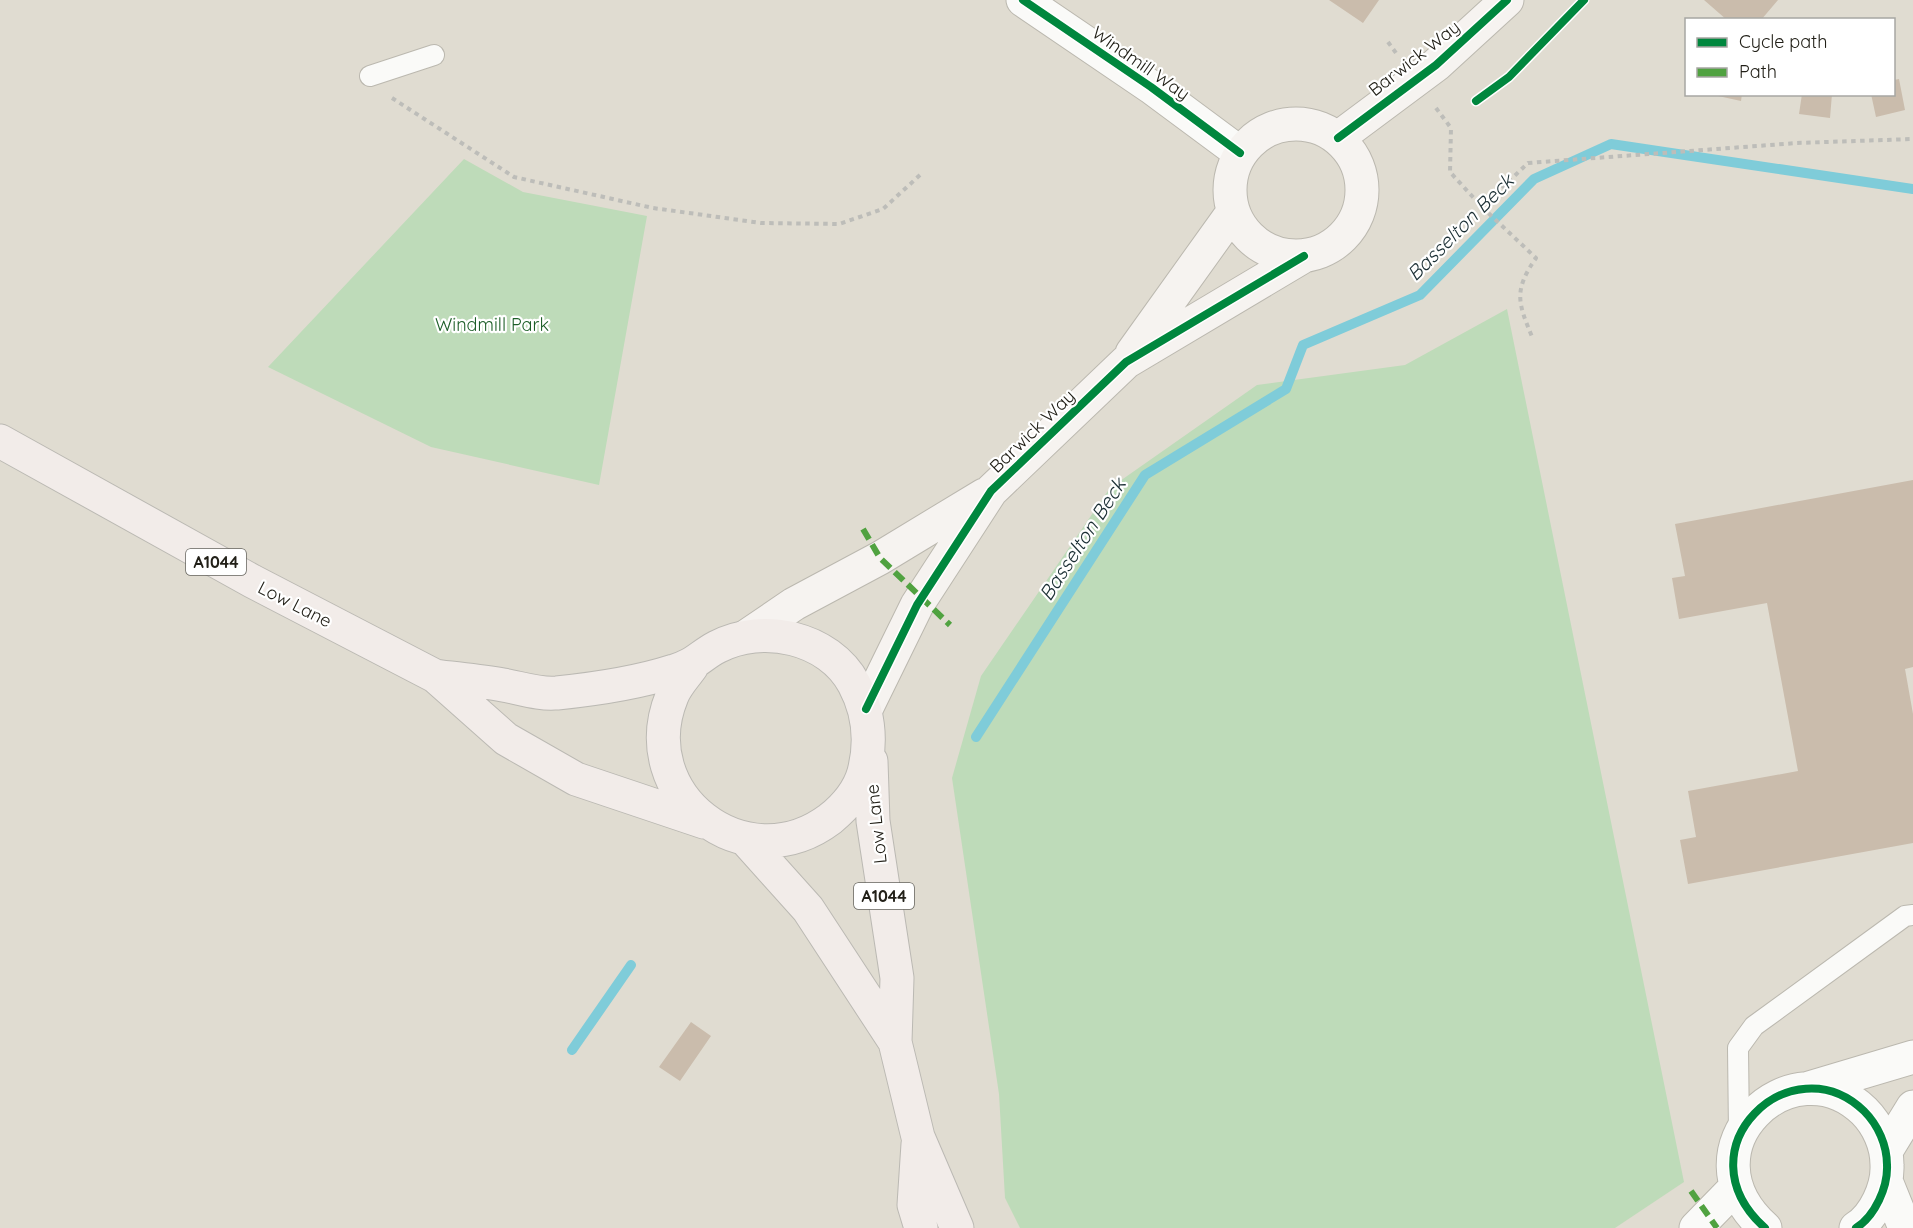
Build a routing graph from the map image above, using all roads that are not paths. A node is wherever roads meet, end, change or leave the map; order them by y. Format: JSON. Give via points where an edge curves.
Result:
{"nodes":[{"id":1,"x":1023,"y":0,"type":"edge"},
{"id":2,"x":1508,"y":0,"type":"edge"},
{"id":3,"x":434,"y":55,"type":"dead end"},
{"id":4,"x":370,"y":76,"type":"road end"},
{"id":5,"x":1338,"y":138,"type":"junction"},
{"id":6,"x":1240,"y":153,"type":"junction"},
{"id":7,"x":1233,"y":212,"type":"junction"},
{"id":8,"x":1304,"y":256,"type":"junction"},
{"id":9,"x":1126,"y":362,"type":"junction"},
{"id":10,"x":0,"y":441,"type":"edge"},
{"id":11,"x":991,"y":491,"type":"junction"},
{"id":12,"x":747,"y":636,"type":"junction"},
{"id":13,"x":692,"y":666,"type":"junction"},
{"id":14,"x":435,"y":676,"type":"junction"},
{"id":15,"x":866,"y":709,"type":"junction"},
{"id":16,"x":870,"y":750,"type":"junction"},
{"id":17,"x":705,"y":822,"type":"junction"},
{"id":18,"x":747,"y":841,"type":"junction"},
{"id":19,"x":1913,"y":915,"type":"edge"},
{"id":20,"x":895,"y":1042,"type":"junction"},
{"id":21,"x":1913,"y":1057,"type":"edge"},
{"id":22,"x":1804,"y":1089,"type":"junction"},
{"id":23,"x":1913,"y":1107,"type":"edge"},
{"id":24,"x":1739,"y":1136,"type":"junction"},
{"id":25,"x":918,"y":1137,"type":"junction"},
{"id":26,"x":1886,"y":1166,"type":"junction"},
{"id":27,"x":1736,"y":1187,"type":"junction"},
{"id":28,"x":921,"y":1228,"type":"edge"},
{"id":29,"x":957,"y":1228,"type":"edge"},
{"id":30,"x":1695,"y":1228,"type":"edge"},
{"id":31,"x":1765,"y":1228,"type":"edge"},
{"id":32,"x":1856,"y":1228,"type":"edge"},
{"id":33,"x":1905,"y":1228,"type":"edge"}],
"edges":[{"from":1,"to":6,"type":"street","name":"Windmill Way"},
{"from":2,"to":5,"type":"street","name":"Barwick Way","via":[[1436,65]]},
{"from":3,"to":4,"type":"lane"},
{"from":5,"to":6,"type":"street","via":[[1313,125],[1286,124],[1260,134]]},
{"from":5,"to":8,"type":"street","via":[[1354,157],[1362,182],[1360,208],[1348,231],[1329,248]]},
{"from":6,"to":7,"type":"street","via":[[1229,192]]},
{"from":7,"to":8,"type":"street","via":[[1250,237],[1275,253]]},
{"from":7,"to":9,"type":"street","name":"Barwick Way"},
{"from":8,"to":9,"type":"street","name":"Barwick Way"},
{"from":9,"to":11,"type":"street","name":"Barwick Way"},
{"from":10,"to":14,"type":"main road","name":"Low Lane","number":"A1044","via":[[252,581]]},
{"from":11,"to":12,"type":"street","name":"Barwick Way","via":[[794,604]]},
{"from":11,"to":15,"type":"street","name":"Barwick Way","via":[[917,605]]},
{"from":12,"to":13,"type":"main road","via":[[718,647]]},
{"from":12,"to":15,"type":"main road","via":[[778,635],[807,643],[840,666],[853,681]]},
{"from":13,"to":14,"type":"main road","name":"Low Lane","number":"A1044","via":[[652,678],[554,694]]},
{"from":13,"to":17,"type":"main road","via":[[672,695],[663,729],[666,765],[681,797]]},
{"from":14,"to":17,"type":"main road","name":"Low Lane","number":"A1044","via":[[506,739],[576,779]]},
{"from":15,"to":16,"type":"main road"},
{"from":16,"to":18,"type":"main road","via":[[861,782],[841,811],[814,831],[781,841]]},
{"from":16,"to":20,"type":"main road","name":"Low Lane","number":"A1044","via":[[873,821],[897,978]]},
{"from":17,"to":18,"type":"main road"},
{"from":18,"to":20,"type":"main road","name":"Low Lane","number":"A1044","via":[[808,909]]},
{"from":19,"to":24,"type":"lane","via":[[1905,916],[1754,1026],[1738,1048]]},
{"from":20,"to":25,"type":"main road","name":"Low Lane","number":"A1044"},
{"from":21,"to":22,"type":"street"},
{"from":22,"to":24,"type":"street","via":[[1765,1103]]},
{"from":22,"to":26,"type":"street","via":[[1823,1090],[1857,1105],[1880,1133]]},
{"from":23,"to":26,"type":"street"},
{"from":24,"to":27,"type":"street","via":[[1733,1170]]},
{"from":25,"to":28,"type":"main road","name":"Low Lane","number":"A1044","via":[[914,1205]]},
{"from":25,"to":29,"type":"main road","name":"Low Lane","number":"A1044"},
{"from":26,"to":32,"type":"street","via":[[1877,1205]]},
{"from":26,"to":33,"type":"street"},
{"from":27,"to":30,"type":"street"},
{"from":27,"to":31,"type":"street","via":[[1749,1214]]}]}
